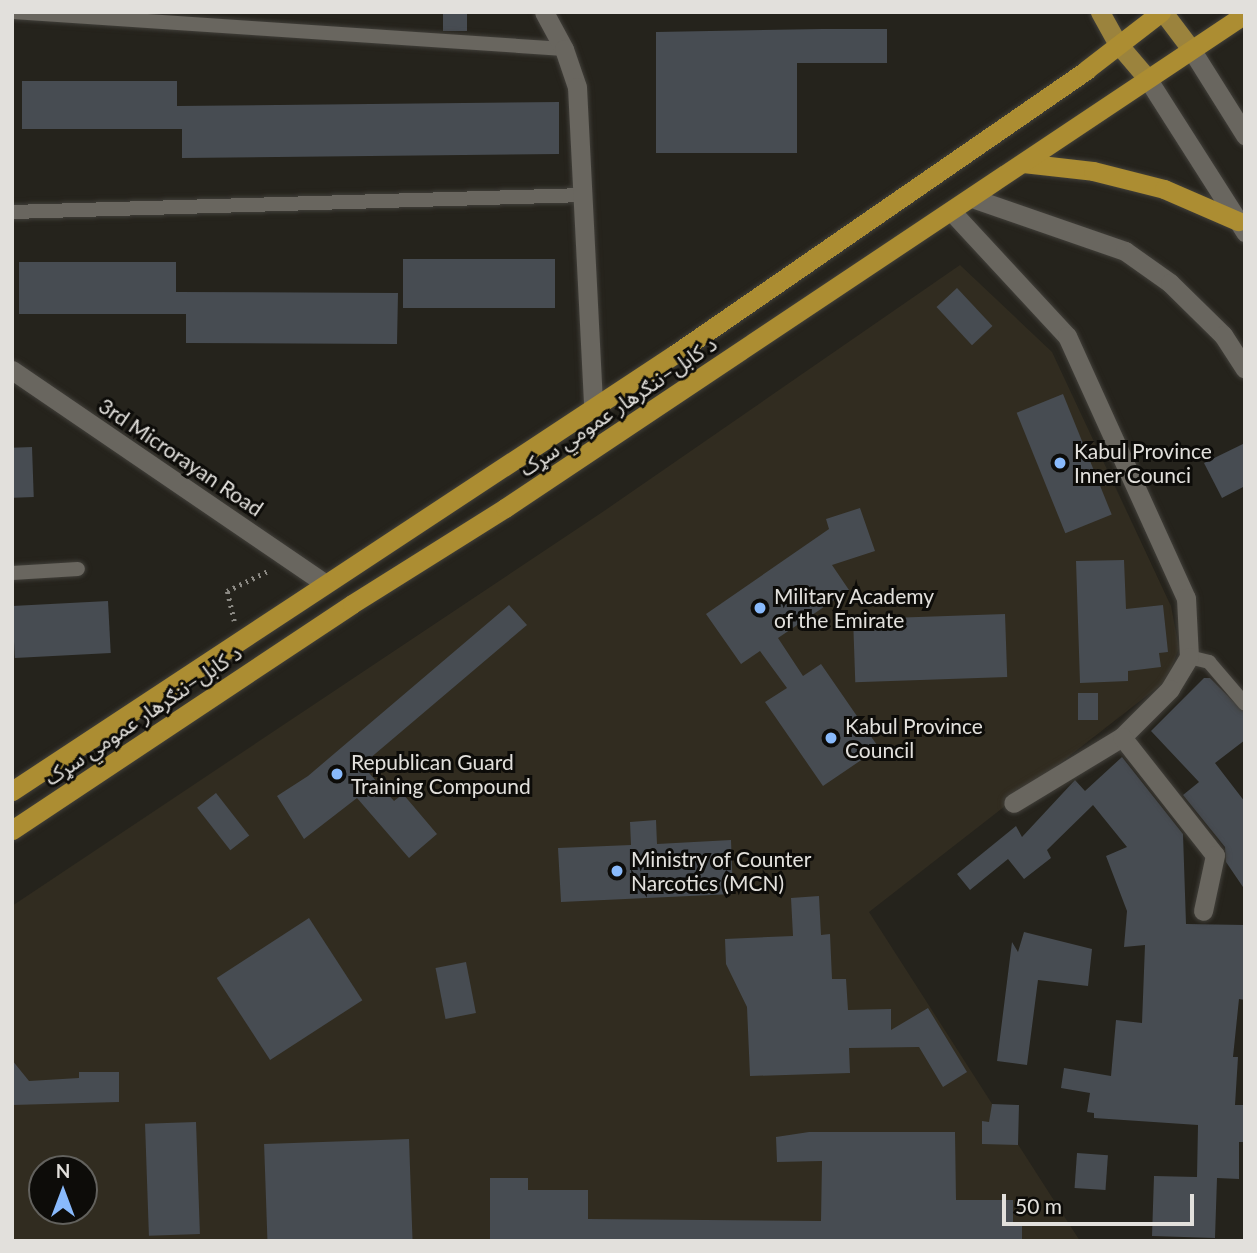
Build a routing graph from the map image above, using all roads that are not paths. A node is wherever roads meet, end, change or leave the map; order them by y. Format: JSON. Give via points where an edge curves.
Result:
{"nodes":[{"id":1,"x":13,"y":12,"type":"edge"},
{"id":2,"x":544,"y":12,"type":"edge"},
{"id":3,"x":1100,"y":12,"type":"edge"},
{"id":4,"x":1162,"y":12,"type":"edge"},
{"id":5,"x":1245,"y":14,"type":"edge"},
{"id":6,"x":1118,"y":44,"type":"junction"},
{"id":7,"x":564,"y":49,"type":"junction"},
{"id":8,"x":1191,"y":49,"type":"junction"},
{"id":9,"x":1147,"y":78,"type":"junction"},
{"id":10,"x":1245,"y":135,"type":"edge"},
{"id":11,"x":1023,"y":163,"type":"junction"},
{"id":12,"x":584,"y":195,"type":"junction"},
{"id":13,"x":972,"y":198,"type":"junction"},
{"id":14,"x":12,"y":212,"type":"edge"},
{"id":15,"x":952,"y":212,"type":"junction"},
{"id":16,"x":1241,"y":227,"type":"edge"},
{"id":17,"x":1245,"y":369,"type":"edge"},
{"id":18,"x":12,"y":370,"type":"edge"},
{"id":19,"x":593,"y":407,"type":"junction"},
{"id":20,"x":78,"y":569,"type":"dead end"},
{"id":21,"x":12,"y":573,"type":"edge"},
{"id":22,"x":324,"y":583,"type":"junction"},
{"id":23,"x":1189,"y":657,"type":"junction"},
{"id":24,"x":1245,"y":704,"type":"edge"},
{"id":25,"x":1122,"y":737,"type":"junction"},
{"id":26,"x":12,"y":790,"type":"edge"},
{"id":27,"x":1013,"y":803,"type":"dead end"},
{"id":28,"x":12,"y":830,"type":"edge"},
{"id":29,"x":1203,"y":911,"type":"dead end"}],
"edges":[{"from":1,"to":7,"type":"lane"},
{"from":2,"to":7,"type":"street"},
{"from":3,"to":6,"type":"main road"},
{"from":4,"to":6,"type":"highway","name":"د کابل–ننګرهار عمومي سړک"},
{"from":4,"to":8,"type":"main road"},
{"from":5,"to":8,"type":"highway","name":"د کابل–ننګرهار عمومي سړک"},
{"from":6,"to":9,"type":"main road"},
{"from":6,"to":19,"type":"highway","name":"د کابل–ننګرهار عمومي سړک","via":[[1064,86]]},
{"from":7,"to":12,"type":"street","via":[[577,87]]},
{"from":8,"to":9,"type":"highway","name":"د کابل–ننګرهار عمومي سړک"},
{"from":8,"to":10,"type":"street"},
{"from":9,"to":11,"type":"highway","name":"د کابل–ننګرهار عمومي سړک"},
{"from":9,"to":16,"type":"street"},
{"from":11,"to":13,"type":"highway","name":"د کابل–ننګرهار عمومي سړک"},
{"from":11,"to":16,"type":"highway","via":[[1093,171],[1164,189]]},
{"from":12,"to":14,"type":"lane"},
{"from":12,"to":19,"type":"street"},
{"from":13,"to":15,"type":"highway","name":"د کابل–ننګرهار عمومي سړک"},
{"from":13,"to":17,"type":"street","via":[[1125,251],[1170,283],[1223,335]]},
{"from":15,"to":23,"type":"street","via":[[1068,336],[1186,598]]},
{"from":15,"to":28,"type":"highway","name":"د کابل–ننګرهار عمومي سړک"},
{"from":18,"to":22,"type":"street","name":"3rd Microrayan Road"},
{"from":19,"to":22,"type":"highway","name":"د کابل–ننګرهار عمومي سړک"},
{"from":20,"to":21,"type":"lane"},
{"from":22,"to":26,"type":"highway","name":"د کابل–ننګرهار عمومي سړک"},
{"from":23,"to":24,"type":"lane","via":[[1209,662]]},
{"from":23,"to":25,"type":"street","via":[[1170,689]]},
{"from":25,"to":27,"type":"street"},
{"from":25,"to":29,"type":"street","via":[[1215,855]]}]}
